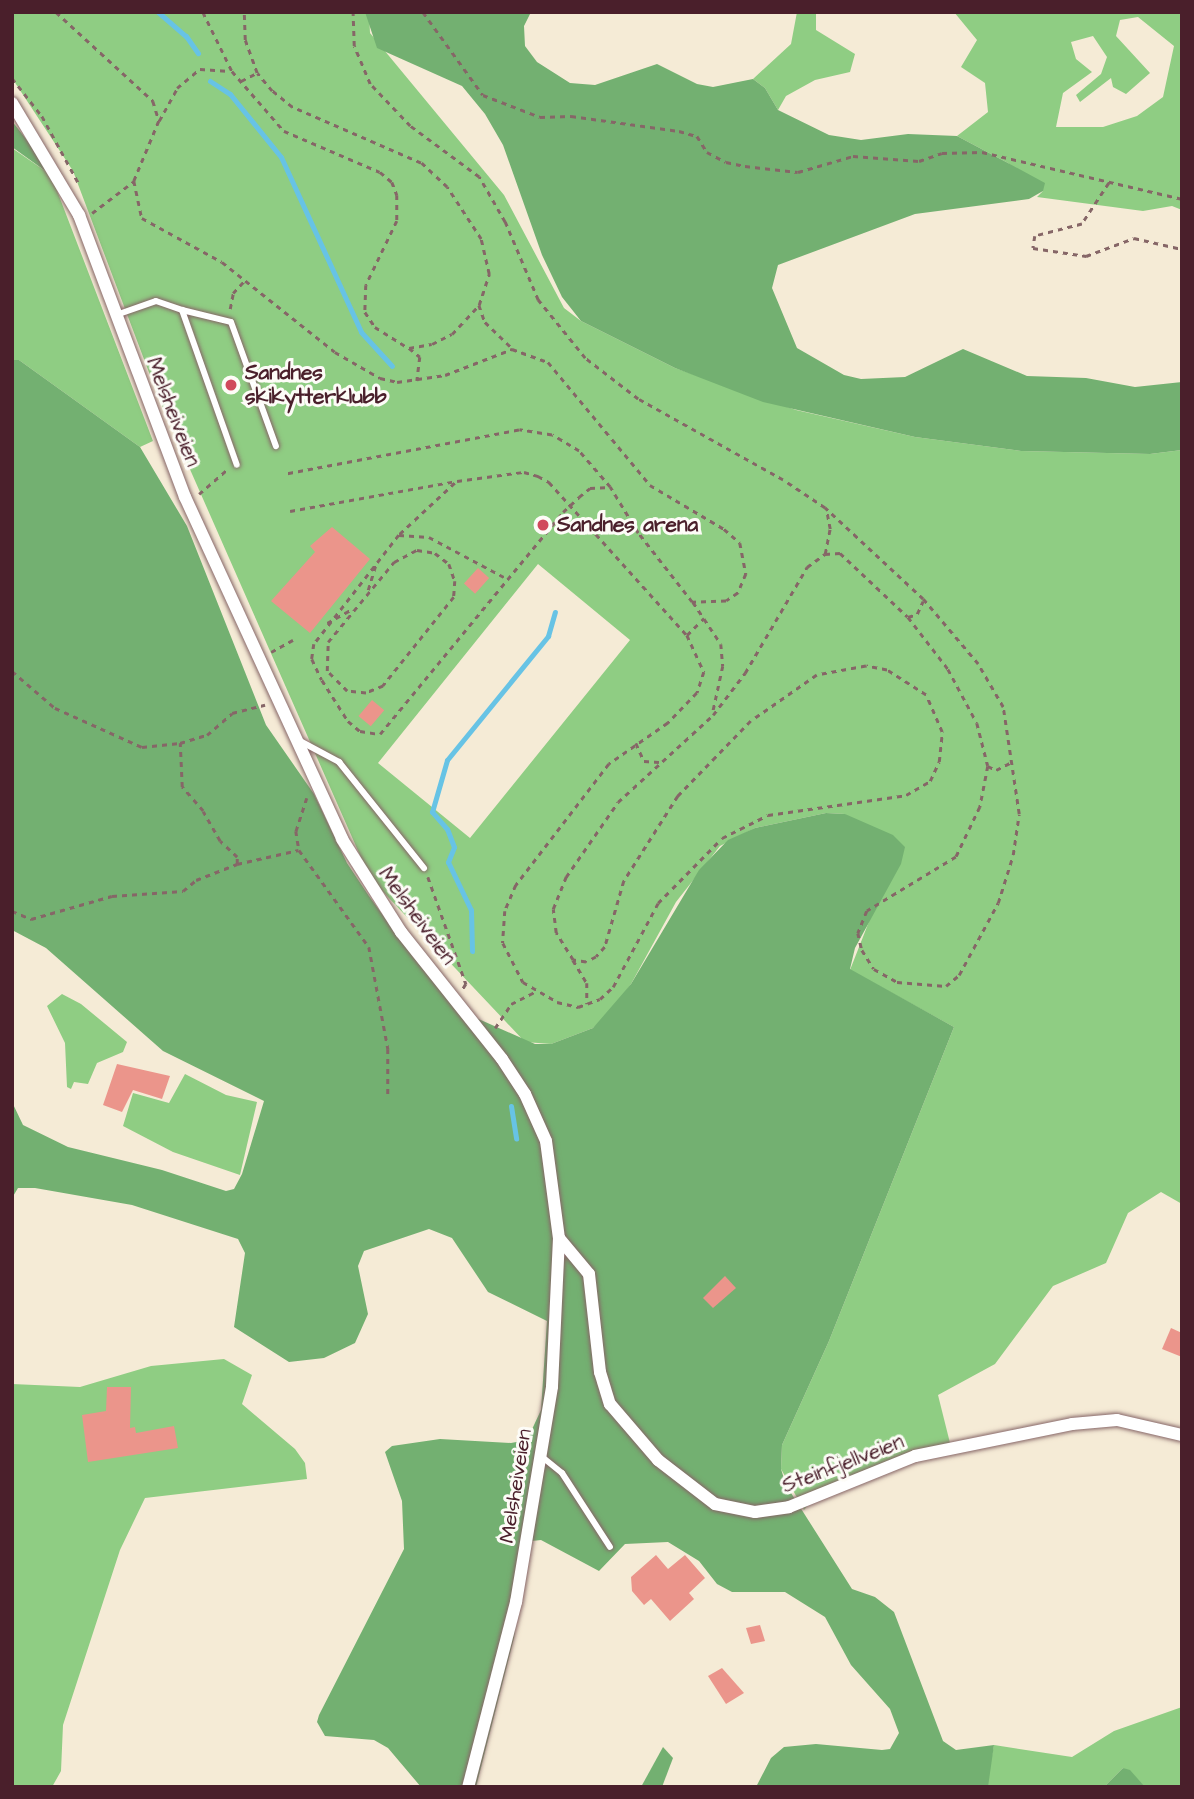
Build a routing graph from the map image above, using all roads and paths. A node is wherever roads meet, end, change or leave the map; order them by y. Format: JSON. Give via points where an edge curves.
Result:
{"nodes":[{"id":1,"x":56,"y":12,"type":"edge"},
{"id":2,"x":203,"y":12,"type":"edge"},
{"id":3,"x":244,"y":12,"type":"edge"},
{"id":4,"x":353,"y":12,"type":"edge"},
{"id":5,"x":423,"y":12,"type":"edge"},
{"id":6,"x":232,"y":71,"type":"junction"},
{"id":7,"x":257,"y":73,"type":"junction"},
{"id":8,"x":242,"y":81,"type":"junction"},
{"id":9,"x":12,"y":103,"type":"edge"},
{"id":10,"x":159,"y":121,"type":"junction"},
{"id":11,"x":134,"y":181,"type":"junction"},
{"id":12,"x":1109,"y":183,"type":"junction"},
{"id":13,"x":1182,"y":199,"type":"edge"},
{"id":14,"x":92,"y":214,"type":"dead end"},
{"id":15,"x":1182,"y":249,"type":"edge"},
{"id":16,"x":245,"y":280,"type":"junction"},
{"id":17,"x":479,"y":305,"type":"junction"},
{"id":18,"x":182,"y":310,"type":"junction"},
{"id":19,"x":116,"y":315,"type":"junction"},
{"id":20,"x":228,"y":319,"type":"junction"},
{"id":21,"x":409,"y":348,"type":"junction"},
{"id":22,"x":512,"y":349,"type":"junction"},
{"id":23,"x":417,"y":381,"type":"junction"},
{"id":24,"x":276,"y":446,"type":"dead end"},
{"id":25,"x":237,"y":465,"type":"joint"},
{"id":26,"x":286,"y":474,"type":"dead end"},
{"id":27,"x":457,"y":481,"type":"junction"},
{"id":28,"x":610,"y":487,"type":"junction"},
{"id":29,"x":199,"y":494,"type":"dead end"},
{"id":30,"x":825,"y":508,"type":"junction"},
{"id":31,"x":290,"y":511,"type":"dead end"},
{"id":32,"x":398,"y":536,"type":"junction"},
{"id":33,"x":825,"y":554,"type":"junction"},
{"id":34,"x":377,"y":562,"type":"junction"},
{"id":35,"x":505,"y":578,"type":"junction"},
{"id":36,"x":368,"y":593,"type":"junction"},
{"id":37,"x":923,"y":599,"type":"junction"},
{"id":38,"x":692,"y":602,"type":"junction"},
{"id":39,"x":356,"y":607,"type":"junction"},
{"id":40,"x":908,"y":617,"type":"junction"},
{"id":41,"x":704,"y":618,"type":"junction"},
{"id":42,"x":324,"y":625,"type":"junction"},
{"id":43,"x":687,"y":635,"type":"junction"},
{"id":44,"x":293,"y":640,"type":"dead end"},
{"id":45,"x":267,"y":654,"type":"dead end"},
{"id":46,"x":12,"y":671,"type":"edge"},
{"id":47,"x":276,"y":702,"type":"junction"},
{"id":48,"x":713,"y":715,"type":"junction"},
{"id":49,"x":298,"y":740,"type":"junction"},
{"id":50,"x":180,"y":743,"type":"junction"},
{"id":51,"x":636,"y":743,"type":"junction"},
{"id":52,"x":1013,"y":761,"type":"junction"},
{"id":53,"x":660,"y":762,"type":"junction"},
{"id":54,"x":988,"y":766,"type":"junction"},
{"id":55,"x":315,"y":782,"type":"junction"},
{"id":56,"x":299,"y":850,"type":"junction"},
{"id":57,"x":237,"y":864,"type":"junction"},
{"id":58,"x":424,"y":867,"type":"joint"},
{"id":59,"x":12,"y":911,"type":"edge"},
{"id":60,"x":573,"y":960,"type":"junction"},
{"id":61,"x":535,"y":992,"type":"junction"},
{"id":62,"x":456,"y":1000,"type":"junction"},
{"id":63,"x":587,"y":1004,"type":"junction"},
{"id":64,"x":489,"y":1040,"type":"junction"},
{"id":65,"x":388,"y":1097,"type":"dead end"},
{"id":66,"x":559,"y":1238,"type":"junction"},
{"id":67,"x":1182,"y":1435,"type":"edge"},
{"id":68,"x":541,"y":1456,"type":"junction"},
{"id":69,"x":610,"y":1547,"type":"dead end"},
{"id":70,"x":468,"y":1787,"type":"edge"}],
"edges":[{"from":1,"to":10,"type":"path","via":[[141,87],[153,101]]},
{"from":2,"to":6,"type":"path"},
{"from":3,"to":7,"type":"path","via":[[245,40]]},
{"from":4,"to":30,"type":"path","via":[[354,46],[370,84],[410,126],[463,163],[485,185],[538,300],[584,358],[638,399]]},
{"from":5,"to":12,"type":"path","via":[[483,96],[540,117],[571,116],[679,131],[697,136],[707,152],[726,162],[782,171],[808,170],[853,156],[919,160],[942,153],[982,152],[1063,168]]},
{"from":6,"to":8,"type":"path"},
{"from":6,"to":10,"type":"path","via":[[200,69],[177,88]]},
{"from":7,"to":8,"type":"path"},
{"from":7,"to":17,"type":"path","via":[[292,107],[421,163],[436,174],[481,239],[489,274]]},
{"from":8,"to":21,"type":"path","via":[[257,105],[285,131],[380,172],[391,183],[397,195],[397,221],[366,285],[365,312],[374,327]]},
{"from":9,"to":19,"type":"street","name":"Melsheiveien","via":[[67,191]]},
{"from":10,"to":11,"type":"path"},
{"from":11,"to":14,"type":"path"},
{"from":11,"to":16,"type":"path","via":[[142,218]]},
{"from":12,"to":13,"type":"path"},
{"from":12,"to":15,"type":"path","via":[[1082,224],[1035,236],[1033,248],[1086,256],[1134,239]]},
{"from":16,"to":20,"type":"path","via":[[233,293]]},
{"from":16,"to":23,"type":"path","via":[[359,368],[397,382]]},
{"from":17,"to":21,"type":"path","via":[[453,334]]},
{"from":17,"to":22,"type":"path","via":[[485,322]]},
{"from":18,"to":19,"type":"lane","via":[[156,301]]},
{"from":18,"to":20,"type":"lane"},
{"from":18,"to":25,"type":"lane"},
{"from":19,"to":47,"type":"street","name":"Melsheiveien","via":[[185,497]]},
{"from":20,"to":24,"type":"lane"},
{"from":21,"to":23,"type":"path","via":[[420,357]]},
{"from":22,"to":23,"type":"path"},
{"from":22,"to":38,"type":"path","via":[[529,352],[556,370],[650,485],[740,543],[746,574],[738,593],[711,605]]},
{"from":25,"to":29,"type":"path","via":[[218,475]]},
{"from":26,"to":28,"type":"path","via":[[519,430],[552,435],[579,451]]},
{"from":27,"to":31,"type":"path"},
{"from":27,"to":32,"type":"path"},
{"from":27,"to":43,"type":"path","via":[[524,472],[549,482]]},
{"from":28,"to":35,"type":"path","bridge":true,"via":[[590,488],[579,497]]},
{"from":28,"to":38,"type":"path","via":[[638,533]]},
{"from":30,"to":33,"type":"path","via":[[831,529]]},
{"from":30,"to":37,"type":"path"},
{"from":32,"to":34,"type":"path"},
{"from":32,"to":35,"type":"path","via":[[429,537]]},
{"from":33,"to":40,"type":"path","via":[[840,553],[859,566]]},
{"from":33,"to":48,"type":"path","via":[[807,567],[745,673]]},
{"from":34,"to":36,"type":"path"},
{"from":34,"to":42,"type":"path"},
{"from":35,"to":42,"type":"path","via":[[380,734],[360,731],[348,721],[322,680],[312,659]]},
{"from":36,"to":39,"type":"path"},
{"from":36,"to":39,"type":"path","via":[[400,556],[417,550],[443,558],[455,580],[449,606],[391,679],[366,693],[339,686],[325,662],[328,642]]},
{"from":37,"to":40,"type":"path","via":[[917,614]]},
{"from":37,"to":52,"type":"path","via":[[978,664],[1003,707]]},
{"from":38,"to":41,"type":"path"},
{"from":39,"to":42,"type":"path"},
{"from":40,"to":54,"type":"path","via":[[966,701]]},
{"from":41,"to":43,"type":"path","via":[[696,631]]},
{"from":41,"to":48,"type":"path","via":[[721,644],[723,666]]},
{"from":43,"to":51,"type":"path","via":[[704,672],[697,692],[686,708]]},
{"from":44,"to":45,"type":"path"},
{"from":46,"to":50,"type":"path","via":[[55,708],[127,744]]},
{"from":47,"to":49,"type":"street","name":"Melsheiveien"},
{"from":47,"to":50,"type":"path","via":[[243,708],[207,735]]},
{"from":48,"to":53,"type":"path"},
{"from":49,"to":55,"type":"street","name":"Melsheiveien"},
{"from":49,"to":58,"type":"lane","via":[[338,762]]},
{"from":50,"to":57,"type":"path","via":[[182,787],[237,857]]},
{"from":51,"to":53,"type":"path","via":[[644,761]]},
{"from":51,"to":61,"type":"path","via":[[609,764],[516,885],[505,911],[503,943],[511,966]]},
{"from":52,"to":54,"type":"path","via":[[1004,769]]},
{"from":52,"to":54,"type":"path","via":[[1018,814],[1013,855],[998,902],[959,975],[946,986],[922,987],[886,977],[862,950],[858,933],[862,918],[956,858],[980,807]]},
{"from":53,"to":60,"type":"path","via":[[618,802],[566,877],[553,909],[556,933]]},
{"from":55,"to":56,"type":"path","via":[[299,817]]},
{"from":55,"to":62,"type":"street","name":"Melsheiveien","via":[[376,897]]},
{"from":56,"to":57,"type":"path"},
{"from":56,"to":65,"type":"path","via":[[369,947],[388,1049]]},
{"from":57,"to":59,"type":"path","via":[[196,880],[183,891],[112,896],[31,919]]},
{"from":58,"to":62,"type":"path","via":[[466,984]]},
{"from":60,"to":63,"type":"path","via":[[587,983]]},
{"from":60,"to":63,"type":"path","via":[[586,962],[605,947],[624,881],[678,796],[751,721],[786,693],[817,675],[866,666],[912,682],[926,695],[942,732],[939,762],[930,781],[906,795],[768,815],[722,838],[658,903],[613,987]]},
{"from":61,"to":63,"type":"path","via":[[578,1007]]},
{"from":61,"to":64,"type":"path","via":[[500,1015]]},
{"from":62,"to":64,"type":"street","name":"Melsheiveien"},
{"from":64,"to":66,"type":"street","name":"Melsheiveien","via":[[525,1094],[546,1141]]},
{"from":66,"to":67,"type":"street","name":"Steinfjellveien","via":[[589,1274],[600,1372],[610,1404],[658,1460],[715,1504],[755,1512],[789,1507],[915,1456],[1072,1424],[1117,1420]]},
{"from":66,"to":68,"type":"street","name":"Melsheiveien","via":[[552,1387]]},
{"from":68,"to":69,"type":"lane","via":[[562,1473]]},
{"from":68,"to":70,"type":"street","name":"Melsheiveien","via":[[502,1667]]}]}
